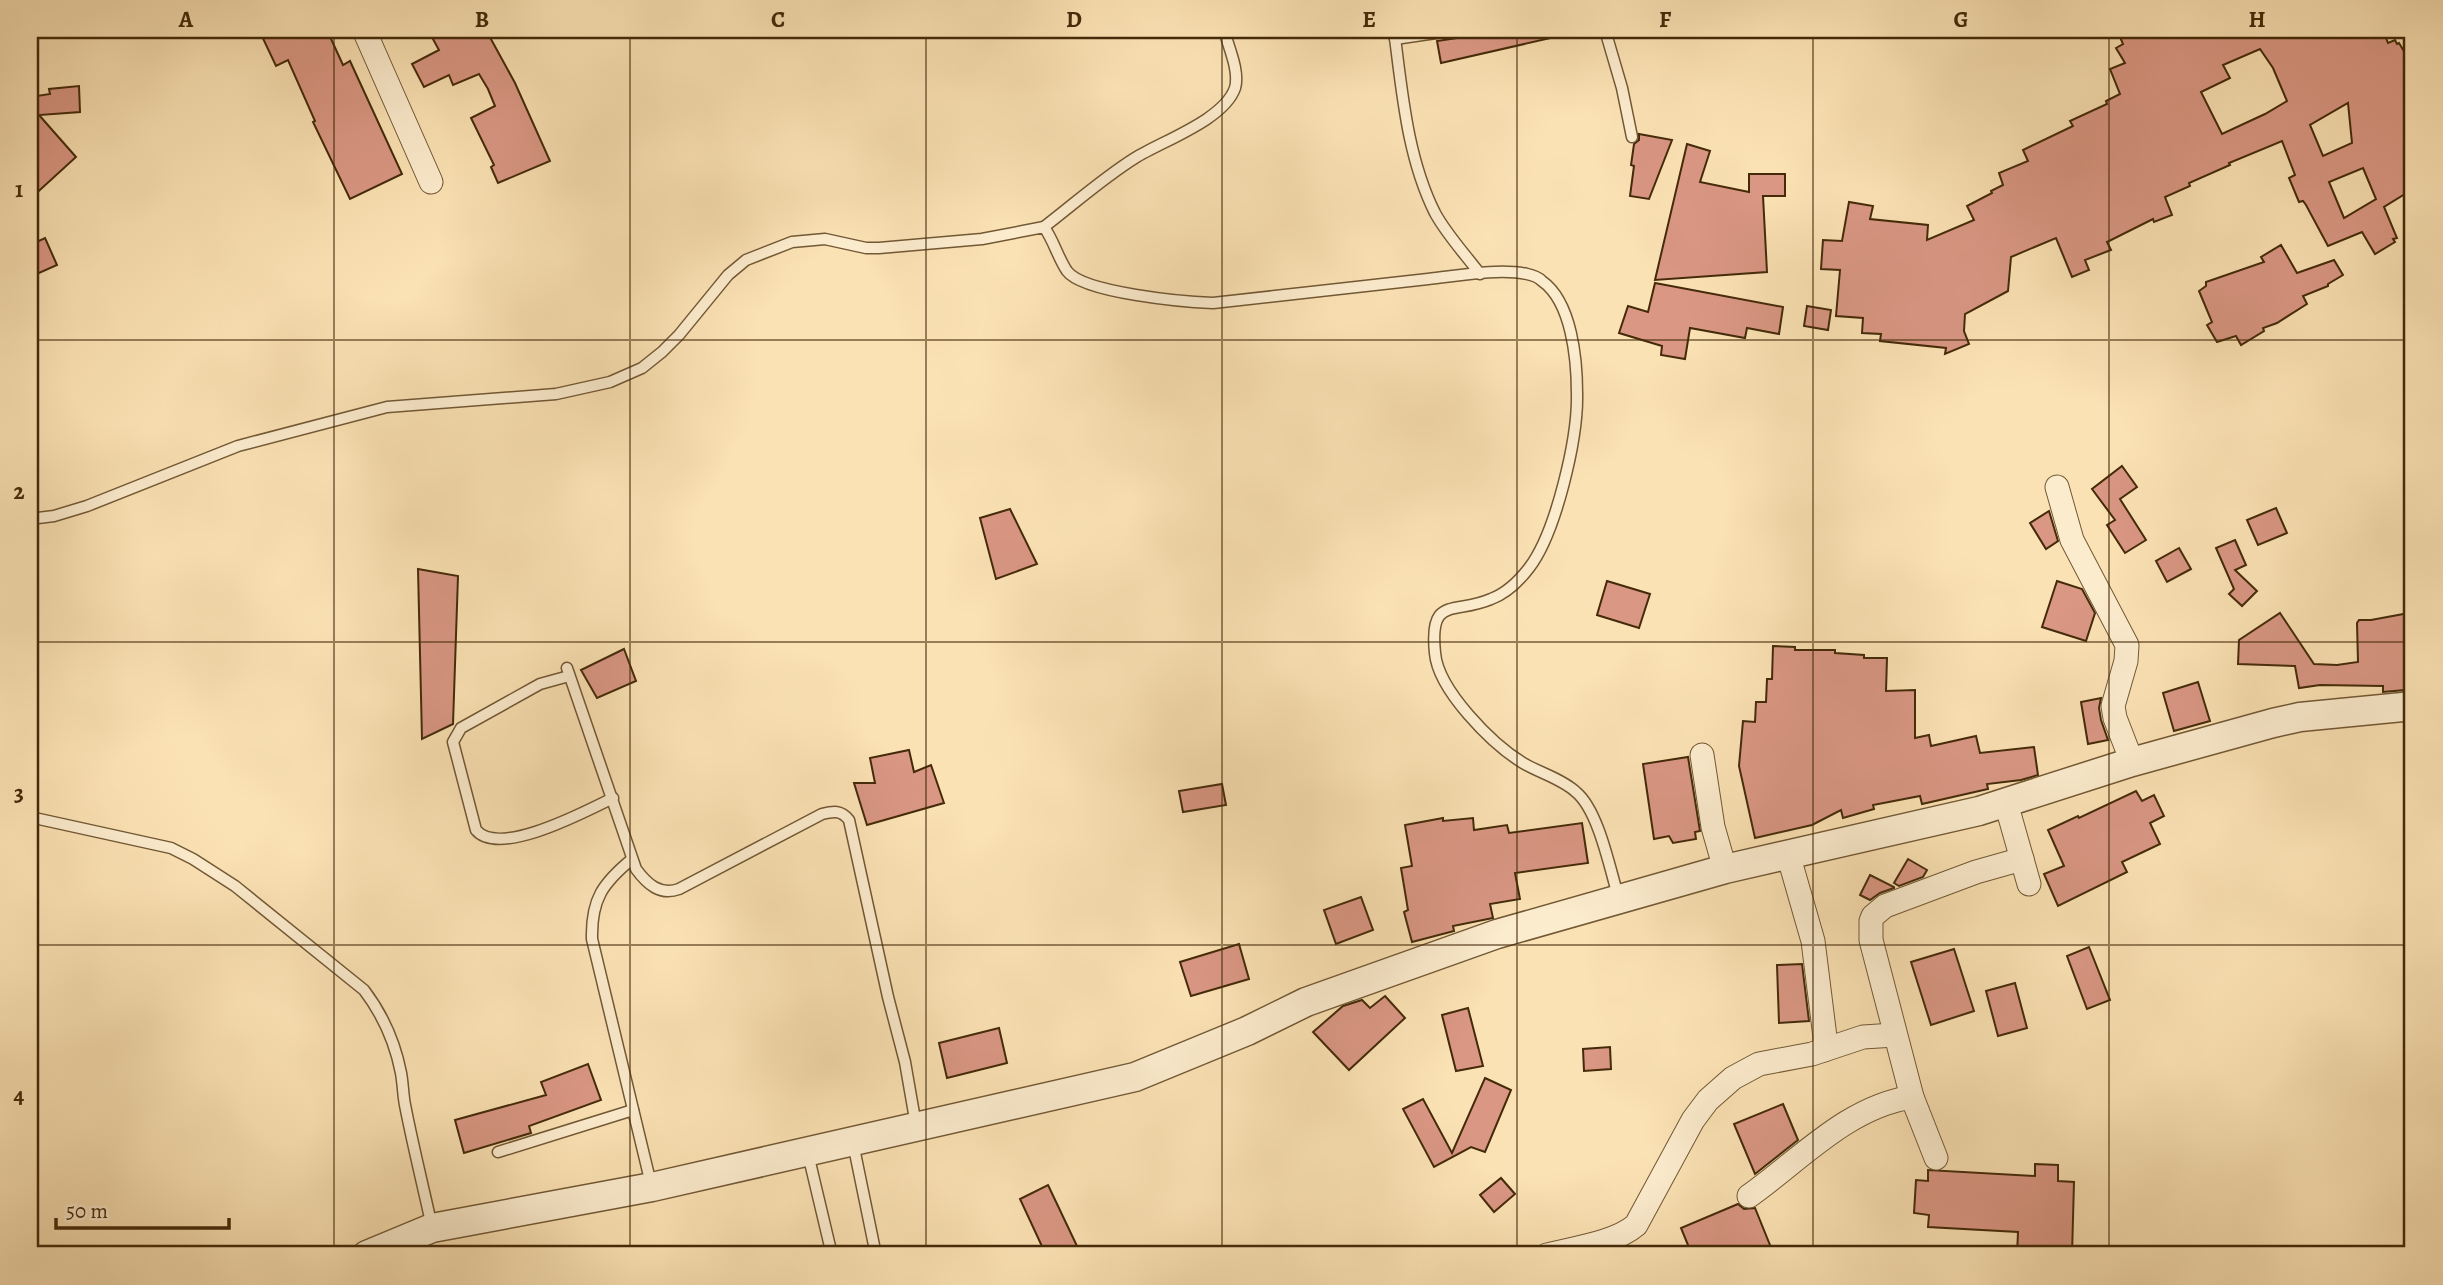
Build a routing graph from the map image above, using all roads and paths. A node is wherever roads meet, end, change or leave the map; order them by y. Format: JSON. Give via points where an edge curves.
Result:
{"nodes":[{"id":1,"x":364,"y":30,"type":"edge"},
{"id":2,"x":1224,"y":30,"type":"edge"},
{"id":3,"x":1456,"y":30,"type":"edge"},
{"id":4,"x":1605,"y":30,"type":"edge"},
{"id":5,"x":1394,"y":34,"type":"edge"},
{"id":6,"x":1632,"y":136,"type":"dead end"},
{"id":7,"x":431,"y":182,"type":"dead end"},
{"id":8,"x":1044,"y":228,"type":"junction"},
{"id":9,"x":1480,"y":274,"type":"junction"},
{"id":10,"x":2057,"y":486,"type":"dead end"},
{"id":11,"x":30,"y":519,"type":"edge"},
{"id":12,"x":2413,"y":706,"type":"edge"},
{"id":13,"x":1702,"y":755,"type":"dead end"},
{"id":14,"x":2132,"y":762,"type":"junction"},
{"id":15,"x":613,"y":798,"type":"junction"},
{"id":16,"x":2006,"y":803,"type":"junction"},
{"id":17,"x":30,"y":817,"type":"edge"},
{"id":18,"x":1788,"y":855,"type":"junction"},
{"id":19,"x":632,"y":859,"type":"junction"},
{"id":20,"x":2022,"y":859,"type":"junction"},
{"id":21,"x":1725,"y":869,"type":"junction"},
{"id":22,"x":2029,"y":884,"type":"dead end"},
{"id":23,"x":1619,"y":899,"type":"junction"},
{"id":24,"x":1895,"y":1035,"type":"junction"},
{"id":25,"x":1824,"y":1050,"type":"junction"},
{"id":26,"x":1912,"y":1097,"type":"junction"},
{"id":27,"x":633,"y":1110,"type":"junction"},
{"id":28,"x":916,"y":1125,"type":"junction"},
{"id":29,"x":853,"y":1140,"type":"junction"},
{"id":30,"x":808,"y":1151,"type":"junction"},
{"id":31,"x":498,"y":1152,"type":"dead end"},
{"id":32,"x":1936,"y":1158,"type":"dead end"},
{"id":33,"x":652,"y":1187,"type":"junction"},
{"id":34,"x":1749,"y":1196,"type":"dead end"},
{"id":35,"x":432,"y":1228,"type":"junction"},
{"id":36,"x":367,"y":1255,"type":"edge"},
{"id":37,"x":832,"y":1255,"type":"edge"},
{"id":38,"x":876,"y":1255,"type":"edge"},
{"id":39,"x":1547,"y":1255,"type":"edge"}],
"edges":[{"from":1,"to":7,"type":"street"},
{"from":2,"to":8,"type":"lane","via":[[1236,74],[1225,104],[1134,159]]},
{"from":3,"to":5,"type":"lane"},
{"from":4,"to":6,"type":"lane"},
{"from":5,"to":9,"type":"lane","via":[[1407,126],[1422,183],[1436,214]]},
{"from":8,"to":9,"type":"lane","via":[[1067,271],[1083,282],[1183,302],[1213,303]]},
{"from":8,"to":11,"type":"lane","via":[[879,248],[825,239],[792,242],[746,260],[662,352],[642,369],[610,382],[556,394],[387,407],[238,446],[87,506]]},
{"from":9,"to":23,"type":"lane","via":[[1528,274],[1542,281],[1563,304],[1575,367],[1577,412],[1565,477],[1551,523],[1531,565],[1516,583],[1490,600],[1443,611],[1436,620],[1436,661],[1446,686],[1504,750],[1576,792],[1586,803],[1599,829]]},
{"from":10,"to":14,"type":"street","via":[[2072,540],[2127,645],[2113,706]]},
{"from":12,"to":14,"type":"street","via":[[2300,717]]},
{"from":13,"to":21,"type":"street"},
{"from":14,"to":16,"type":"street"},
{"from":15,"to":15,"type":"lane","via":[[568,672],[461,728],[453,742],[477,830],[489,839],[536,834]]},
{"from":15,"to":19,"type":"lane"},
{"from":16,"to":18,"type":"street"},
{"from":16,"to":20,"type":"street"},
{"from":17,"to":35,"type":"lane","via":[[171,848],[194,859],[285,924],[364,990],[383,1017],[394,1048]]},
{"from":18,"to":21,"type":"street"},
{"from":18,"to":25,"type":"street","via":[[1813,940]]},
{"from":19,"to":27,"type":"lane","via":[[609,878],[598,898],[592,926]]},
{"from":19,"to":28,"type":"lane","via":[[650,885],[671,892],[822,814],[843,813],[851,827]]},
{"from":20,"to":22,"type":"street"},
{"from":20,"to":24,"type":"street","via":[[1900,900],[1873,916],[1871,940]]},
{"from":21,"to":23,"type":"street"},
{"from":23,"to":28,"type":"street","via":[[1497,934],[1306,1002],[1135,1077]]},
{"from":24,"to":25,"type":"street","via":[[1863,1037]]},
{"from":24,"to":26,"type":"street"},
{"from":25,"to":39,"type":"street","via":[[1759,1064],[1732,1078],[1693,1120],[1636,1225],[1628,1232]]},
{"from":26,"to":32,"type":"street"},
{"from":26,"to":34,"type":"street","via":[[1856,1116]]},
{"from":27,"to":31,"type":"lane"},
{"from":27,"to":33,"type":"lane"},
{"from":28,"to":29,"type":"street"},
{"from":29,"to":30,"type":"street"},
{"from":29,"to":38,"type":"lane"},
{"from":30,"to":33,"type":"street"},
{"from":30,"to":37,"type":"lane"},
{"from":33,"to":35,"type":"street"},
{"from":35,"to":36,"type":"street"}]}
